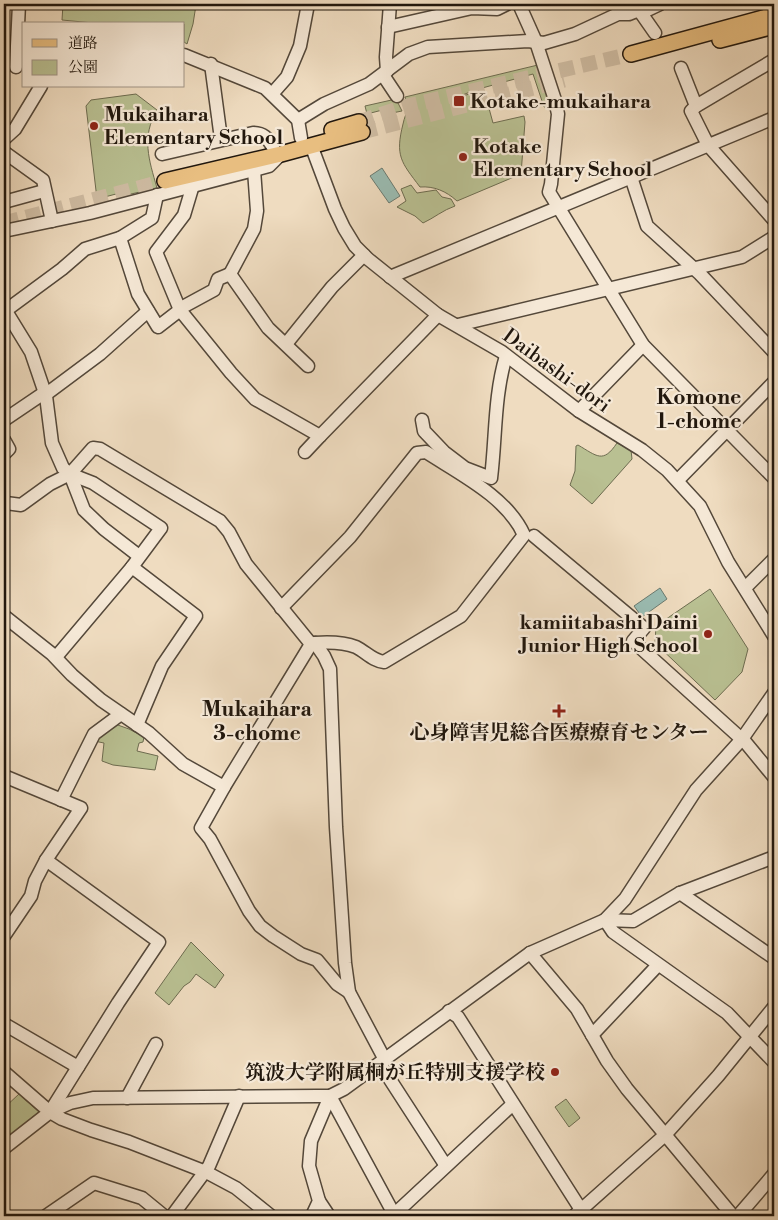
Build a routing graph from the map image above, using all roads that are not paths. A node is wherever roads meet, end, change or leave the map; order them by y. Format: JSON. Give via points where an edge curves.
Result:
{"nodes":[{"id":1,"x":19,"y":4,"type":"edge"},
{"id":2,"x":308,"y":4,"type":"edge"},
{"id":3,"x":390,"y":4,"type":"edge"},
{"id":4,"x":507,"y":4,"type":"edge"},
{"id":5,"x":519,"y":4,"type":"edge"},
{"id":6,"x":660,"y":4,"type":"edge"},
{"id":7,"x":639,"y":9,"type":"edge"},
{"id":8,"x":774,"y":15,"type":"edge"},
{"id":9,"x":774,"y":26,"type":"edge"},
{"id":10,"x":388,"y":27,"type":"junction"},
{"id":11,"x":655,"y":33,"type":"dead end"},
{"id":12,"x":536,"y":42,"type":"junction"},
{"id":13,"x":185,"y":54,"type":"edge"},
{"id":14,"x":774,"y":60,"type":"edge"},
{"id":15,"x":211,"y":64,"type":"junction"},
{"id":16,"x":15,"y":68,"type":"edge"},
{"id":17,"x":681,"y":68,"type":"dead end"},
{"id":18,"x":385,"y":73,"type":"junction"},
{"id":19,"x":40,"y":88,"type":"edge"},
{"id":20,"x":272,"y":94,"type":"junction"},
{"id":21,"x":396,"y":96,"type":"dead end"},
{"id":22,"x":696,"y":106,"type":"junction"},
{"id":23,"x":774,"y":118,"type":"edge"},
{"id":24,"x":298,"y":120,"type":"junction"},
{"id":25,"x":361,"y":127,"type":"tunnel mouth"},
{"id":26,"x":4,"y":139,"type":"edge"},
{"id":27,"x":221,"y":139,"type":"junction"},
{"id":28,"x":306,"y":142,"type":"junction"},
{"id":29,"x":708,"y":145,"type":"junction"},
{"id":30,"x":277,"y":150,"type":"junction"},
{"id":31,"x":4,"y":152,"type":"edge"},
{"id":32,"x":162,"y":154,"type":"dead end"},
{"id":33,"x":254,"y":170,"type":"junction"},
{"id":34,"x":164,"y":176,"type":"tunnel mouth"},
{"id":35,"x":631,"y":177,"type":"junction"},
{"id":36,"x":193,"y":185,"type":"junction"},
{"id":37,"x":44,"y":191,"type":"junction"},
{"id":38,"x":157,"y":195,"type":"junction"},
{"id":39,"x":4,"y":202,"type":"edge"},
{"id":40,"x":557,"y":207,"type":"junction"},
{"id":41,"x":774,"y":220,"type":"edge"},
{"id":42,"x":52,"y":221,"type":"junction"},
{"id":43,"x":4,"y":231,"type":"edge"},
{"id":44,"x":774,"y":237,"type":"edge"},
{"id":45,"x":120,"y":238,"type":"junction"},
{"id":46,"x":774,"y":246,"type":"edge"},
{"id":47,"x":364,"y":255,"type":"junction"},
{"id":48,"x":697,"y":271,"type":"junction"},
{"id":49,"x":230,"y":274,"type":"junction"},
{"id":50,"x":390,"y":277,"type":"junction"},
{"id":51,"x":610,"y":292,"type":"junction"},
{"id":52,"x":4,"y":309,"type":"edge"},
{"id":53,"x":180,"y":310,"type":"junction"},
{"id":54,"x":148,"y":311,"type":"junction"},
{"id":55,"x":438,"y":315,"type":"junction"},
{"id":56,"x":463,"y":328,"type":"junction"},
{"id":57,"x":286,"y":344,"type":"junction"},
{"id":58,"x":643,"y":344,"type":"junction"},
{"id":59,"x":774,"y":352,"type":"edge"},
{"id":60,"x":506,"y":356,"type":"junction"},
{"id":61,"x":308,"y":366,"type":"dead end"},
{"id":62,"x":774,"y":382,"type":"edge"},
{"id":63,"x":45,"y":394,"type":"junction"},
{"id":64,"x":579,"y":411,"type":"junction"},
{"id":65,"x":4,"y":420,"type":"edge"},
{"id":66,"x":422,"y":420,"type":"dead end"},
{"id":67,"x":726,"y":429,"type":"junction"},
{"id":68,"x":320,"y":436,"type":"junction"},
{"id":69,"x":4,"y":440,"type":"edge"},
{"id":70,"x":305,"y":452,"type":"dead end"},
{"id":71,"x":4,"y":454,"type":"edge"},
{"id":72,"x":70,"y":474,"type":"junction"},
{"id":73,"x":774,"y":478,"type":"edge"},
{"id":74,"x":678,"y":480,"type":"junction"},
{"id":75,"x":4,"y":506,"type":"edge"},
{"id":76,"x":534,"y":536,"type":"dead end"},
{"id":77,"x":774,"y":559,"type":"edge"},
{"id":78,"x":136,"y":561,"type":"junction"},
{"id":79,"x":745,"y":588,"type":"junction"},
{"id":80,"x":281,"y":608,"type":"junction"},
{"id":81,"x":4,"y":616,"type":"edge"},
{"id":82,"x":774,"y":636,"type":"edge"},
{"id":83,"x":316,"y":647,"type":"junction"},
{"id":84,"x":56,"y":658,"type":"junction"},
{"id":85,"x":774,"y":693,"type":"edge"},
{"id":86,"x":121,"y":714,"type":"junction"},
{"id":87,"x":137,"y":725,"type":"junction"},
{"id":88,"x":742,"y":739,"type":"junction"},
{"id":89,"x":4,"y":776,"type":"edge"},
{"id":90,"x":774,"y":777,"type":"edge"},
{"id":91,"x":224,"y":787,"type":"junction"},
{"id":92,"x":61,"y":800,"type":"junction"},
{"id":93,"x":774,"y":856,"type":"edge"},
{"id":94,"x":46,"y":860,"type":"junction"},
{"id":95,"x":680,"y":893,"type":"junction"},
{"id":96,"x":605,"y":920,"type":"junction"},
{"id":97,"x":4,"y":936,"type":"edge"},
{"id":98,"x":530,"y":953,"type":"junction"},
{"id":99,"x":774,"y":958,"type":"edge"},
{"id":100,"x":658,"y":965,"type":"junction"},
{"id":101,"x":349,"y":992,"type":"junction"},
{"id":102,"x":774,"y":1007,"type":"edge"},
{"id":103,"x":449,"y":1011,"type":"junction"},
{"id":104,"x":4,"y":1024,"type":"edge"},
{"id":105,"x":592,"y":1035,"type":"junction"},
{"id":106,"x":750,"y":1036,"type":"junction"},
{"id":107,"x":156,"y":1044,"type":"dead end"},
{"id":108,"x":383,"y":1062,"type":"junction"},
{"id":109,"x":774,"y":1062,"type":"edge"},
{"id":110,"x":78,"y":1067,"type":"junction"},
{"id":111,"x":4,"y":1072,"type":"edge"},
{"id":112,"x":239,"y":1096,"type":"junction"},
{"id":113,"x":330,"y":1096,"type":"junction"},
{"id":114,"x":127,"y":1098,"type":"junction"},
{"id":115,"x":510,"y":1107,"type":"junction"},
{"id":116,"x":50,"y":1112,"type":"junction"},
{"id":117,"x":665,"y":1135,"type":"junction"},
{"id":118,"x":4,"y":1148,"type":"edge"},
{"id":119,"x":446,"y":1166,"type":"junction"},
{"id":120,"x":206,"y":1172,"type":"junction"},
{"id":121,"x":774,"y":1174,"type":"edge"},
{"id":122,"x":319,"y":1201,"type":"junction"},
{"id":123,"x":578,"y":1215,"type":"edge"},
{"id":124,"x":46,"y":1216,"type":"edge"},
{"id":125,"x":164,"y":1216,"type":"edge"},
{"id":126,"x":172,"y":1216,"type":"edge"},
{"id":127,"x":271,"y":1216,"type":"edge"},
{"id":128,"x":312,"y":1216,"type":"edge"},
{"id":129,"x":329,"y":1216,"type":"edge"},
{"id":130,"x":393,"y":1216,"type":"edge"},
{"id":131,"x":733,"y":1216,"type":"edge"},
{"id":132,"x":738,"y":1216,"type":"edge"}],
"edges":[{"from":1,"to":16,"type":"street"},
{"from":2,"to":20,"type":"street","via":[[300,46],[287,77]]},
{"from":3,"to":10,"type":"street"},
{"from":4,"to":10,"type":"street","via":[[497,9],[472,8]]},
{"from":5,"to":12,"type":"street"},
{"from":6,"to":7,"type":"street"},
{"from":7,"to":11,"type":"street"},
{"from":7,"to":12,"type":"street","via":[[629,14],[618,14],[575,34],[544,43]]},
{"from":8,"to":9,"type":"main road","via":[[632,58]]},
{"from":10,"to":18,"type":"street"},
{"from":12,"to":18,"type":"street","via":[[428,47],[409,54]]},
{"from":12,"to":40,"type":"street","via":[[558,114],[549,192]]},
{"from":13,"to":15,"type":"street"},
{"from":14,"to":22,"type":"street"},
{"from":15,"to":20,"type":"street"},
{"from":15,"to":27,"type":"street"},
{"from":17,"to":22,"type":"street"},
{"from":18,"to":21,"type":"street"},
{"from":18,"to":24,"type":"street"},
{"from":19,"to":26,"type":"street","via":[[15,130]]},
{"from":20,"to":24,"type":"street"},
{"from":22,"to":29,"type":"street","via":[[691,111]]},
{"from":23,"to":29,"type":"street"},
{"from":24,"to":28,"type":"street","name":"Daibashi-dori"},
{"from":25,"to":28,"type":"main road"},
{"from":27,"to":30,"type":"street","via":[[260,133]]},
{"from":27,"to":32,"type":"street"},
{"from":28,"to":30,"type":"main road"},
{"from":28,"to":47,"type":"street","name":"Daibashi-dori","via":[[344,228]]},
{"from":29,"to":35,"type":"street"},
{"from":29,"to":41,"type":"street"},
{"from":30,"to":33,"type":"street","via":[[269,166]]},
{"from":30,"to":34,"type":"main road"},
{"from":31,"to":37,"type":"street","via":[[43,180]]},
{"from":33,"to":36,"type":"street"},
{"from":33,"to":49,"type":"street","via":[[257,211],[254,229]]},
{"from":35,"to":40,"type":"street"},
{"from":35,"to":48,"type":"street","via":[[647,226]]},
{"from":36,"to":38,"type":"street"},
{"from":36,"to":53,"type":"street","via":[[184,215],[156,252]]},
{"from":37,"to":39,"type":"street"},
{"from":37,"to":42,"type":"street"},
{"from":38,"to":42,"type":"street"},
{"from":38,"to":45,"type":"street","via":[[152,218]]},
{"from":40,"to":50,"type":"street"},
{"from":40,"to":51,"type":"street"},
{"from":42,"to":43,"type":"street"},
{"from":44,"to":48,"type":"street","via":[[742,257]]},
{"from":45,"to":52,"type":"street","via":[[85,249],[56,274]]},
{"from":45,"to":54,"type":"street","via":[[138,294]]},
{"from":46,"to":48,"type":"street","via":[[744,264]]},
{"from":47,"to":50,"type":"street","name":"Daibashi-dori"},
{"from":47,"to":57,"type":"street","via":[[332,287]]},
{"from":48,"to":51,"type":"street"},
{"from":48,"to":59,"type":"street"},
{"from":49,"to":53,"type":"street","via":[[218,279],[214,290]]},
{"from":49,"to":57,"type":"street","via":[[268,328]]},
{"from":50,"to":55,"type":"street","name":"Daibashi-dori"},
{"from":51,"to":56,"type":"street"},
{"from":51,"to":58,"type":"street"},
{"from":52,"to":63,"type":"street","via":[[31,352]]},
{"from":53,"to":54,"type":"street","via":[[158,327]]},
{"from":53,"to":68,"type":"street","via":[[255,399]]},
{"from":54,"to":63,"type":"street","via":[[100,354]]},
{"from":55,"to":56,"type":"street","name":"Daibashi-dori"},
{"from":55,"to":68,"type":"street"},
{"from":56,"to":60,"type":"street","name":"Daibashi-dori"},
{"from":57,"to":61,"type":"street"},
{"from":58,"to":64,"type":"street"},
{"from":58,"to":67,"type":"street"},
{"from":60,"to":64,"type":"street","name":"Daibashi-dori"},
{"from":60,"to":66,"type":"street","via":[[497,398],[491,478],[453,460],[424,431]]},
{"from":62,"to":67,"type":"street"},
{"from":63,"to":65,"type":"street"},
{"from":63,"to":72,"type":"street","via":[[52,444]]},
{"from":64,"to":74,"type":"street","name":"Daibashi-dori","via":[[642,450]]},
{"from":67,"to":73,"type":"street"},
{"from":67,"to":74,"type":"street"},
{"from":68,"to":70,"type":"street"},
{"from":69,"to":71,"type":"street","via":[[9,449]]},
{"from":72,"to":75,"type":"street","via":[[21,505],[6,503]]},
{"from":72,"to":78,"type":"street","via":[[84,510]]},
{"from":72,"to":78,"type":"street","via":[[93,483],[161,528]]},
{"from":72,"to":80,"type":"street","via":[[93,448],[100,449],[220,520],[246,564]]},
{"from":74,"to":79,"type":"street","name":"Daibashi-dori","via":[[700,506]]},
{"from":76,"to":88,"type":"street","via":[[644,628],[633,641]]},
{"from":77,"to":79,"type":"street"},
{"from":78,"to":84,"type":"street"},
{"from":78,"to":87,"type":"street","via":[[196,616],[162,666]]},
{"from":79,"to":82,"type":"street","name":"Daibashi-dori"},
{"from":80,"to":83,"type":"street"},
{"from":80,"to":83,"type":"street","via":[[334,556],[417,453],[426,452],[499,500],[521,528],[524,535],[461,616],[384,662],[378,662],[355,647],[333,642]]},
{"from":81,"to":84,"type":"street"},
{"from":83,"to":91,"type":"street"},
{"from":83,"to":101,"type":"street","via":[[330,669],[336,827]]},
{"from":84,"to":86,"type":"street","via":[[81,684]]},
{"from":85,"to":88,"type":"street"},
{"from":86,"to":87,"type":"street"},
{"from":86,"to":92,"type":"street","via":[[94,734]]},
{"from":87,"to":91,"type":"street","via":[[183,764]]},
{"from":88,"to":90,"type":"street"},
{"from":88,"to":96,"type":"street","via":[[696,790],[625,898]]},
{"from":89,"to":92,"type":"street"},
{"from":91,"to":101,"type":"street","via":[[202,828],[249,911],[260,926],[301,954],[317,960],[337,984]]},
{"from":92,"to":94,"type":"street","via":[[81,808]]},
{"from":93,"to":95,"type":"street"},
{"from":94,"to":97,"type":"street","via":[[31,896]]},
{"from":94,"to":110,"type":"street","via":[[159,942]]},
{"from":95,"to":96,"type":"street","via":[[633,921]]},
{"from":95,"to":99,"type":"street"},
{"from":96,"to":98,"type":"street"},
{"from":96,"to":100,"type":"street","via":[[613,932]]},
{"from":98,"to":103,"type":"street"},
{"from":98,"to":105,"type":"street","via":[[577,1008]]},
{"from":100,"to":105,"type":"street"},
{"from":100,"to":106,"type":"street","via":[[727,1013]]},
{"from":101,"to":108,"type":"street"},
{"from":102,"to":106,"type":"street"},
{"from":103,"to":108,"type":"street"},
{"from":103,"to":115,"type":"street","via":[[458,1017]]},
{"from":104,"to":110,"type":"street"},
{"from":105,"to":117,"type":"street","via":[[626,1089]]},
{"from":106,"to":109,"type":"street"},
{"from":106,"to":117,"type":"street"},
{"from":107,"to":114,"type":"street"},
{"from":108,"to":113,"type":"street"},
{"from":108,"to":119,"type":"street"},
{"from":110,"to":116,"type":"street"},
{"from":111,"to":116,"type":"street"},
{"from":112,"to":113,"type":"street"},
{"from":112,"to":114,"type":"street"},
{"from":112,"to":120,"type":"street"},
{"from":113,"to":122,"type":"street","via":[[311,1141],[309,1166]]},
{"from":113,"to":130,"type":"street"},
{"from":114,"to":116,"type":"street","via":[[93,1098]]},
{"from":115,"to":119,"type":"street"},
{"from":115,"to":123,"type":"street"},
{"from":116,"to":118,"type":"street"},
{"from":116,"to":120,"type":"street"},
{"from":117,"to":123,"type":"street"},
{"from":117,"to":131,"type":"street"},
{"from":119,"to":130,"type":"street"},
{"from":120,"to":126,"type":"street"},
{"from":120,"to":127,"type":"street","via":[[236,1188]]},
{"from":121,"to":132,"type":"street"},
{"from":122,"to":128,"type":"street"},
{"from":122,"to":129,"type":"street"},
{"from":124,"to":125,"type":"street","via":[[94,1183],[142,1198]]}]}
